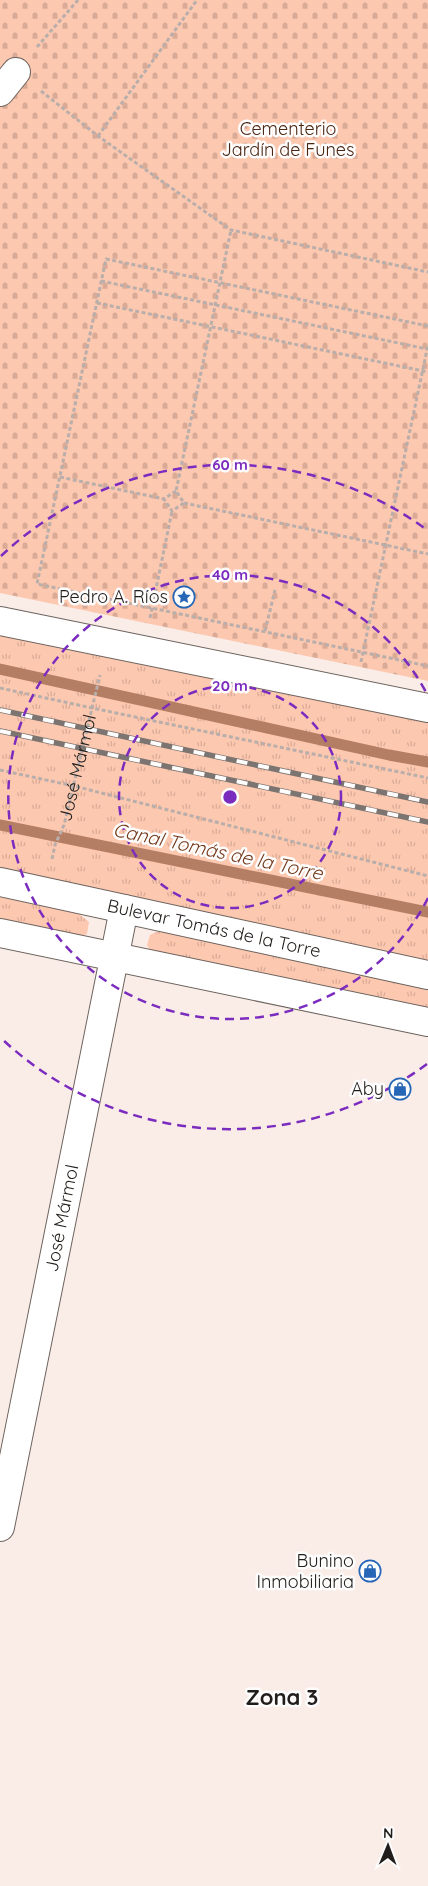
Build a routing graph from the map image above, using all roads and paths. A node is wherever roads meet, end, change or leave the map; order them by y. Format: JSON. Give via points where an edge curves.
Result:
{"nodes":[{"id":1,"x":78,"y":0,"type":"edge"},
{"id":2,"x":197,"y":0,"type":"edge"},
{"id":3,"x":8,"y":82,"type":"edge"},
{"id":4,"x":98,"y":136,"type":"junction"},
{"id":5,"x":231,"y":230,"type":"junction"},
{"id":6,"x":428,"y":272,"type":"edge"},
{"id":7,"x":101,"y":282,"type":"junction"},
{"id":8,"x":220,"y":283,"type":"junction"},
{"id":9,"x":97,"y":303,"type":"junction"},
{"id":10,"x":215,"y":305,"type":"junction"},
{"id":11,"x":211,"y":326,"type":"junction"},
{"id":12,"x":428,"y":326,"type":"edge"},
{"id":13,"x":428,"y":347,"type":"edge"},
{"id":14,"x":423,"y":371,"type":"junction"},
{"id":15,"x":428,"y":372,"type":"edge"},
{"id":16,"x":60,"y":477,"type":"junction"},
{"id":17,"x":176,"y":491,"type":"junction"},
{"id":18,"x":164,"y":499,"type":"junction"},
{"id":19,"x":184,"y":503,"type":"junction"},
{"id":20,"x":172,"y":511,"type":"junction"},
{"id":21,"x":386,"y":545,"type":"junction"},
{"id":22,"x":428,"y":554,"type":"edge"},
{"id":23,"x":275,"y":590,"type":"dead end"},
{"id":24,"x":152,"y":608,"type":"junction"},
{"id":25,"x":0,"y":621,"type":"edge"},
{"id":26,"x":265,"y":631,"type":"junction"},
{"id":27,"x":142,"y":650,"type":"junction"},
{"id":28,"x":363,"y":652,"type":"junction"},
{"id":29,"x":428,"y":666,"type":"edge"},
{"id":30,"x":0,"y":688,"type":"edge"},
{"id":31,"x":97,"y":688,"type":"dead end"},
{"id":32,"x":354,"y":693,"type":"junction"},
{"id":33,"x":92,"y":708,"type":"junction"},
{"id":34,"x":428,"y":708,"type":"edge"},
{"id":35,"x":0,"y":770,"type":"edge"},
{"id":36,"x":428,"y":778,"type":"edge"},
{"id":37,"x":74,"y":786,"type":"junction"},
{"id":38,"x":55,"y":845,"type":"dead end"},
{"id":39,"x":428,"y":876,"type":"edge"},
{"id":40,"x":0,"y":882,"type":"edge"},
{"id":41,"x":124,"y":908,"type":"junction"},
{"id":42,"x":0,"y":933,"type":"edge"},
{"id":43,"x":114,"y":957,"type":"junction"},
{"id":44,"x":428,"y":975,"type":"edge"},
{"id":45,"x":428,"y":1022,"type":"edge"},
{"id":46,"x":0,"y":1526,"type":"edge"}],
"edges":[{"from":1,"to":3,"type":"path"},
{"from":2,"to":4,"type":"path"},
{"from":3,"to":4,"type":"path"},
{"from":4,"to":5,"type":"path"},
{"from":5,"to":6,"type":"path"},
{"from":5,"to":8,"type":"path"},
{"from":7,"to":8,"type":"path","via":[[106,259]]},
{"from":7,"to":9,"type":"path"},
{"from":7,"to":10,"type":"path"},
{"from":8,"to":10,"type":"path"},
{"from":8,"to":12,"type":"path"},
{"from":9,"to":11,"type":"path"},
{"from":9,"to":16,"type":"path"},
{"from":10,"to":11,"type":"path"},
{"from":10,"to":13,"type":"path"},
{"from":11,"to":14,"type":"path"},
{"from":11,"to":17,"type":"path"},
{"from":13,"to":14,"type":"path"},
{"from":14,"to":15,"type":"path"},
{"from":14,"to":21,"type":"path"},
{"from":16,"to":18,"type":"path"},
{"from":16,"to":24,"type":"path","via":[[37,584]]},
{"from":17,"to":18,"type":"path"},
{"from":17,"to":19,"type":"path"},
{"from":18,"to":20,"type":"path"},
{"from":19,"to":20,"type":"path"},
{"from":19,"to":21,"type":"path"},
{"from":20,"to":24,"type":"path"},
{"from":21,"to":22,"type":"path"},
{"from":21,"to":28,"type":"path"},
{"from":23,"to":26,"type":"path"},
{"from":24,"to":26,"type":"path"},
{"from":24,"to":27,"type":"path"},
{"from":25,"to":27,"type":"street"},
{"from":26,"to":28,"type":"path"},
{"from":27,"to":32,"type":"street"},
{"from":28,"to":29,"type":"path"},
{"from":28,"to":32,"type":"path"},
{"from":30,"to":33,"type":"path"},
{"from":31,"to":33,"type":"path","name":"José Mármol"},
{"from":32,"to":34,"type":"street"},
{"from":33,"to":36,"type":"path"},
{"from":33,"to":37,"type":"path","name":"José Mármol"},
{"from":35,"to":37,"type":"path"},
{"from":37,"to":38,"type":"path","name":"José Mármol"},
{"from":37,"to":39,"type":"path"},
{"from":40,"to":41,"type":"street","name":"Bulevar Tomás de la Torre"},
{"from":41,"to":43,"type":"street","name":"José Mármol"},
{"from":41,"to":44,"type":"street","name":"Bulevar Tomás de la Torre"},
{"from":42,"to":43,"type":"street"},
{"from":43,"to":45,"type":"street"},
{"from":43,"to":46,"type":"street","name":"José Mármol"}]}
